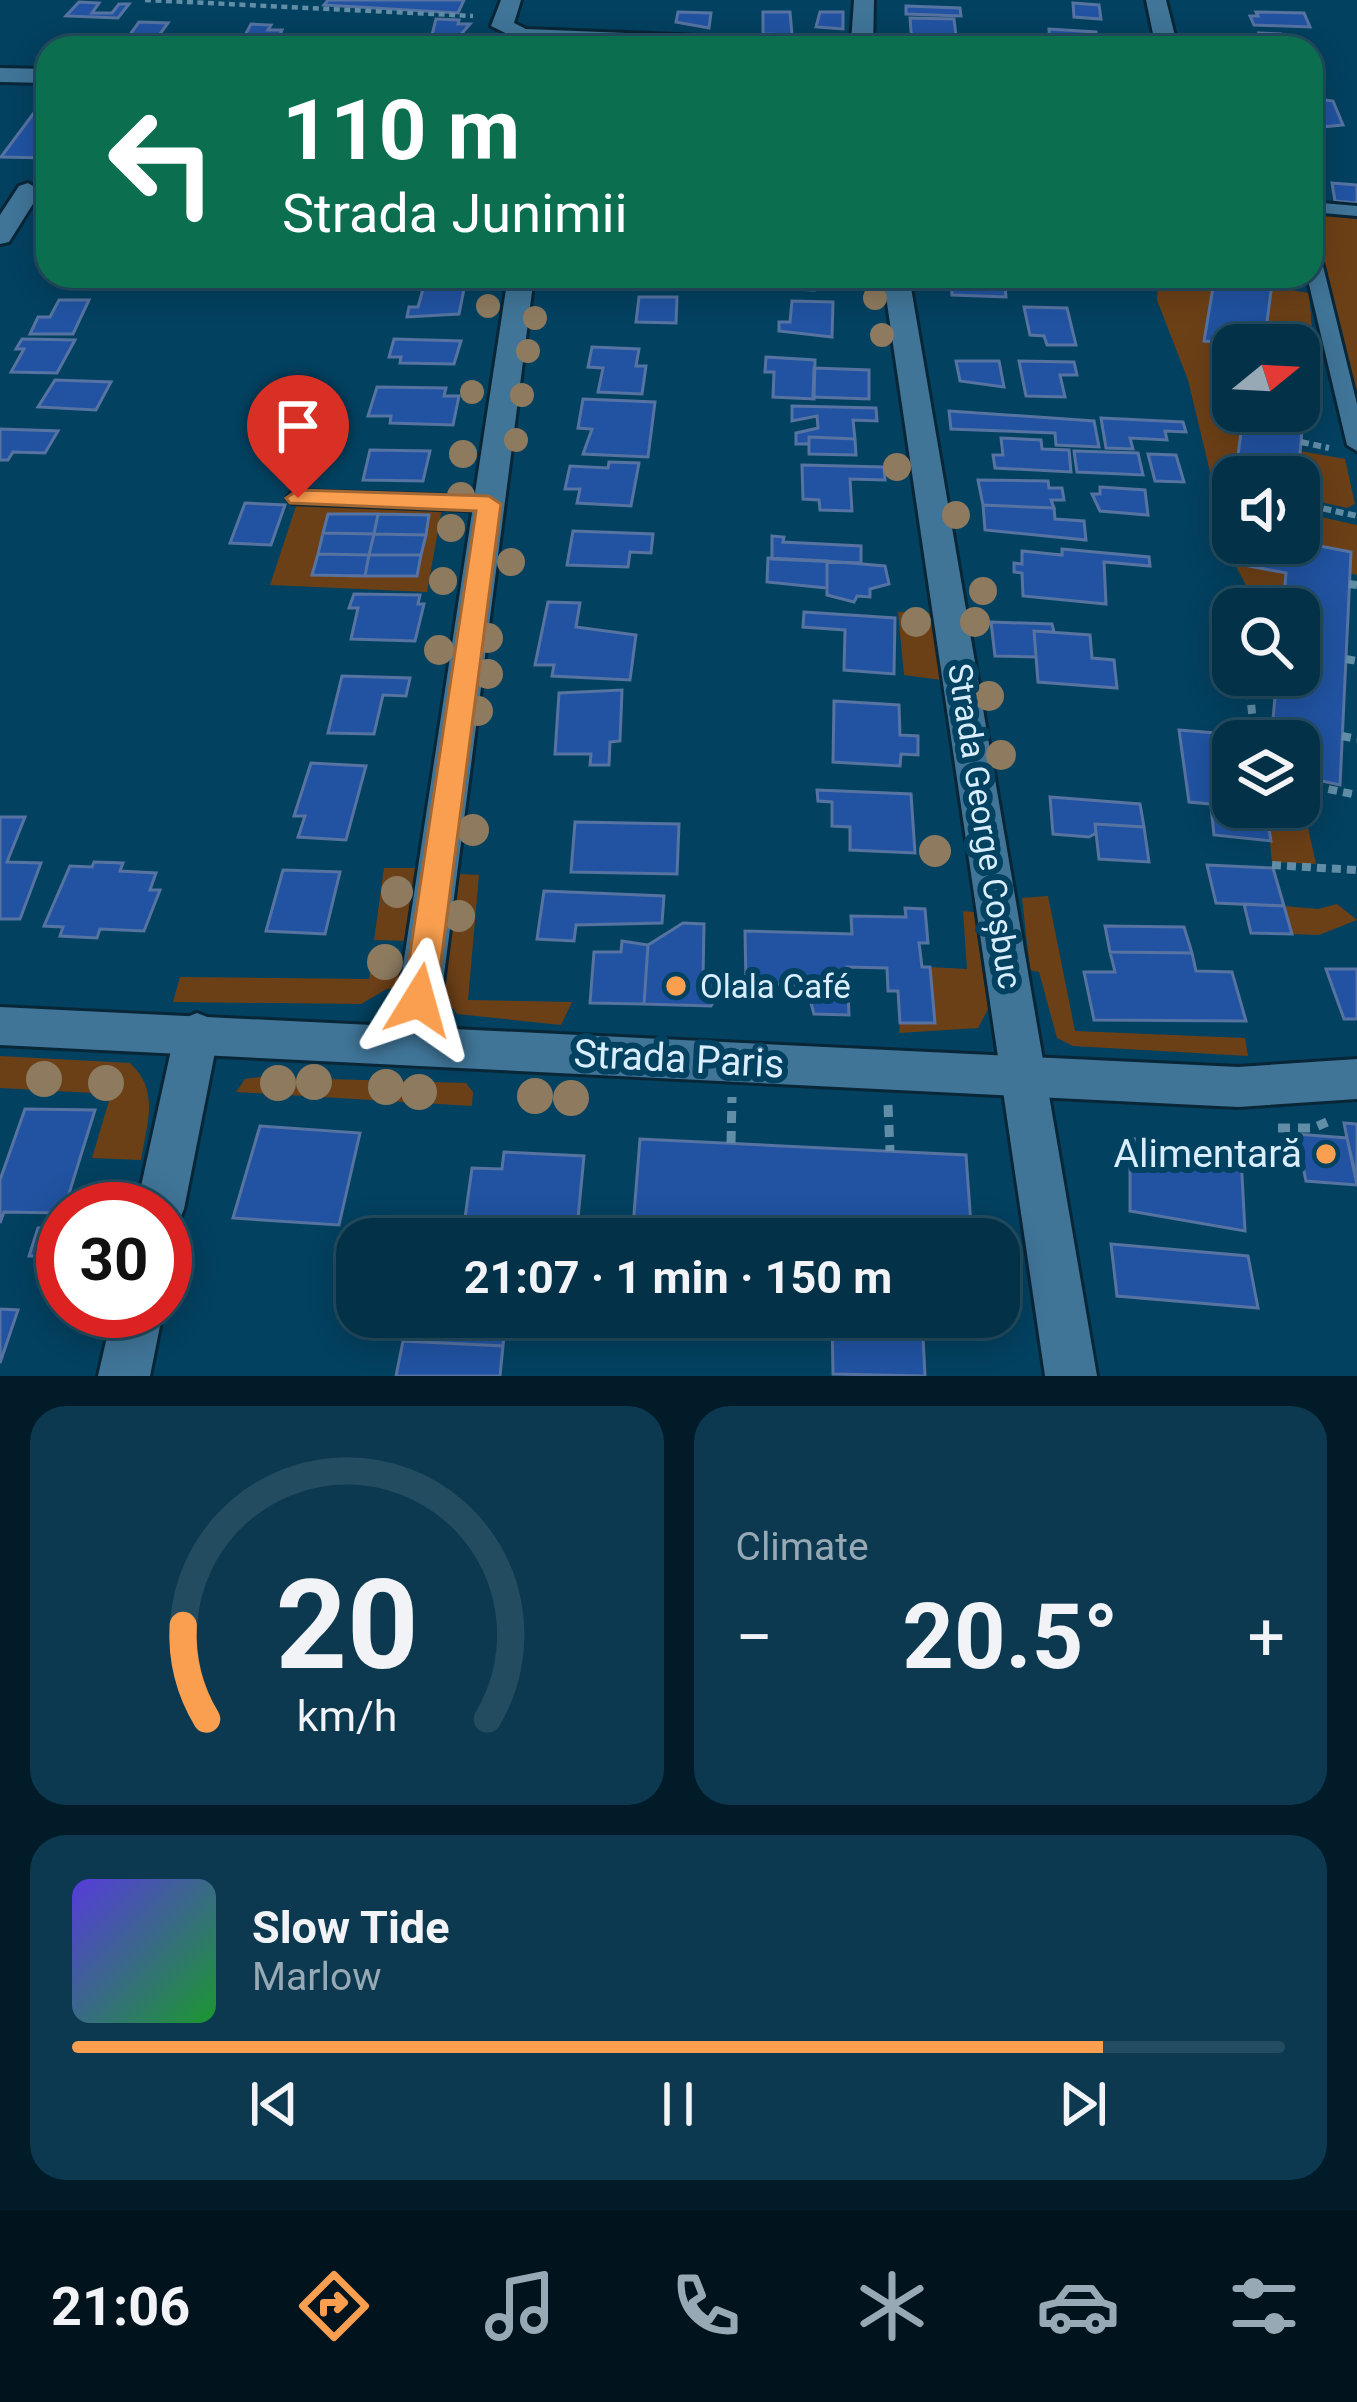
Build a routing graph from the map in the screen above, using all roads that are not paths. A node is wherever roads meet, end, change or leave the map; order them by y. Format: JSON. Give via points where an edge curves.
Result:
{"nodes":[{"id":1,"x":864,"y":0,"type":"edge"},
{"id":2,"x":1156,"y":0,"type":"edge"},
{"id":3,"x":508,"y":9,"type":"edge"},
{"id":4,"x":547,"y":36,"type":"edge"},
{"id":5,"x":862,"y":36,"type":"edge"},
{"id":6,"x":1164,"y":36,"type":"edge"},
{"id":7,"x":0,"y":75,"type":"edge"},
{"id":8,"x":36,"y":76,"type":"edge"},
{"id":9,"x":28,"y":191,"type":"dead end"},
{"id":10,"x":1323,"y":208,"type":"edge"},
{"id":11,"x":1357,"y":211,"type":"edge"},
{"id":12,"x":0,"y":236,"type":"edge"},
{"id":13,"x":519,"y":288,"type":"edge"},
{"id":14,"x":898,"y":288,"type":"edge"},
{"id":15,"x":1319,"y":288,"type":"edge"},
{"id":16,"x":1357,"y":445,"type":"edge"},
{"id":17,"x":298,"y":498,"type":"dead end"},
{"id":18,"x":489,"y":504,"type":"junction"},
{"id":19,"x":0,"y":1026,"type":"edge"},
{"id":20,"x":197,"y":1032,"type":"junction"},
{"id":21,"x":413,"y":1045,"type":"junction"},
{"id":22,"x":1026,"y":1076,"type":"junction"},
{"id":23,"x":1357,"y":1079,"type":"edge"},
{"id":24,"x":166,"y":1182,"type":"edge"},
{"id":25,"x":132,"y":1338,"type":"edge"},
{"id":26,"x":124,"y":1376,"type":"edge"},
{"id":27,"x":1071,"y":1376,"type":"edge"}],
"edges":[{"from":1,"to":5,"type":"street"},
{"from":2,"to":6,"type":"street"},
{"from":3,"to":4,"type":"street","via":[[502,26]]},
{"from":7,"to":8,"type":"street"},
{"from":9,"to":12,"type":"street"},
{"from":10,"to":11,"type":"lane"},
{"from":13,"to":18,"type":"street"},
{"from":14,"to":22,"type":"street","name":"Strada George Coșbuc"},
{"from":15,"to":16,"type":"lane"},
{"from":17,"to":18,"type":"lane"},
{"from":18,"to":21,"type":"street"},
{"from":19,"to":20,"type":"street","name":"Strada Paris"},
{"from":20,"to":21,"type":"street","name":"Strada Paris"},
{"from":20,"to":24,"type":"street"},
{"from":21,"to":22,"type":"street","name":"Strada Paris"},
{"from":22,"to":23,"type":"street","name":"Strada Paris","via":[[1238,1087]]},
{"from":22,"to":27,"type":"street","name":"Strada George Coșbuc"},
{"from":25,"to":26,"type":"street"}]}
